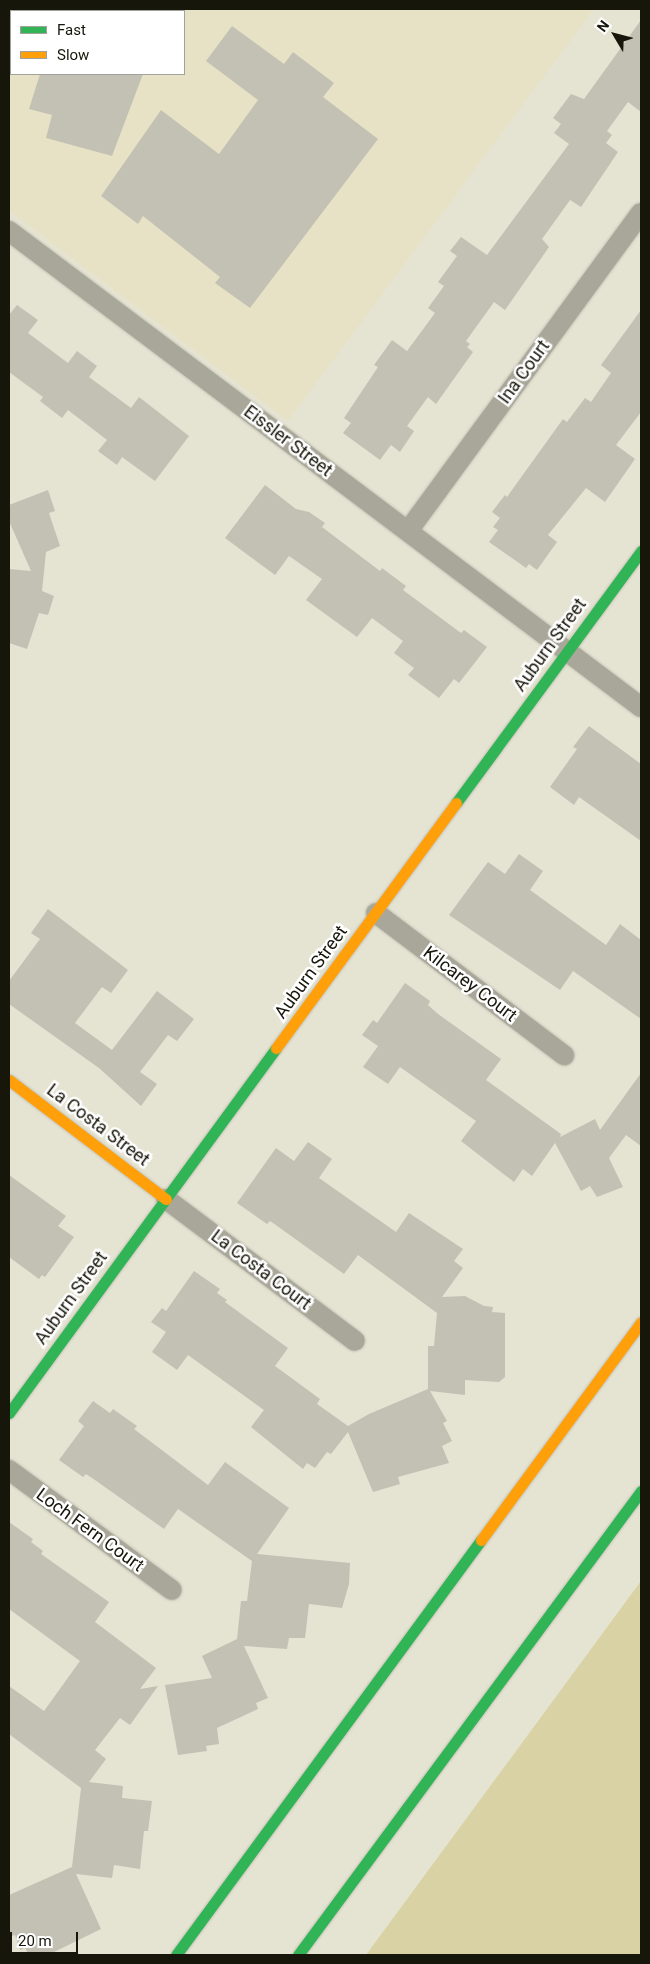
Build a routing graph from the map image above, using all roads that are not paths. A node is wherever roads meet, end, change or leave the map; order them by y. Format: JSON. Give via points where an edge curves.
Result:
{"nodes":[{"id":1,"x":641,"y":213,"type":"edge"},
{"id":2,"x":9,"y":231,"type":"edge"},
{"id":3,"x":408,"y":531,"type":"junction"},
{"id":4,"x":641,"y":551,"type":"edge"},
{"id":5,"x":567,"y":651,"type":"junction"},
{"id":6,"x":641,"y":707,"type":"edge"},
{"id":7,"x":376,"y":913,"type":"junction"},
{"id":8,"x":564,"y":1055,"type":"dead end"},
{"id":9,"x":9,"y":1080,"type":"edge"},
{"id":10,"x":166,"y":1199,"type":"junction"},
{"id":11,"x":641,"y":1322,"type":"edge"},
{"id":12,"x":355,"y":1340,"type":"dead end"},
{"id":13,"x":9,"y":1413,"type":"edge"},
{"id":14,"x":9,"y":1470,"type":"edge"},
{"id":15,"x":641,"y":1491,"type":"edge"},
{"id":16,"x":172,"y":1590,"type":"dead end"},
{"id":17,"x":176,"y":1955,"type":"edge"},
{"id":18,"x":298,"y":1955,"type":"edge"}],
"edges":[{"from":1,"to":3,"type":"street","name":"Ina Court"},
{"from":2,"to":3,"type":"street","name":"Eissler Street"},
{"from":3,"to":5,"type":"street","name":"Eissler Street"},
{"from":4,"to":5,"type":"main road","name":"Auburn Street"},
{"from":5,"to":6,"type":"street","name":"Eissler Street"},
{"from":5,"to":7,"type":"main road","name":"Auburn Street"},
{"from":7,"to":8,"type":"street","name":"Kilcarey Court"},
{"from":7,"to":10,"type":"main road","name":"Auburn Street"},
{"from":9,"to":10,"type":"main road","name":"La Costa Street"},
{"from":10,"to":12,"type":"street","name":"La Costa Court"},
{"from":10,"to":13,"type":"main road","name":"Auburn Street"},
{"from":11,"to":17,"type":"main road"},
{"from":14,"to":16,"type":"street","name":"Loch Fern Court"},
{"from":15,"to":18,"type":"main road"}]}
